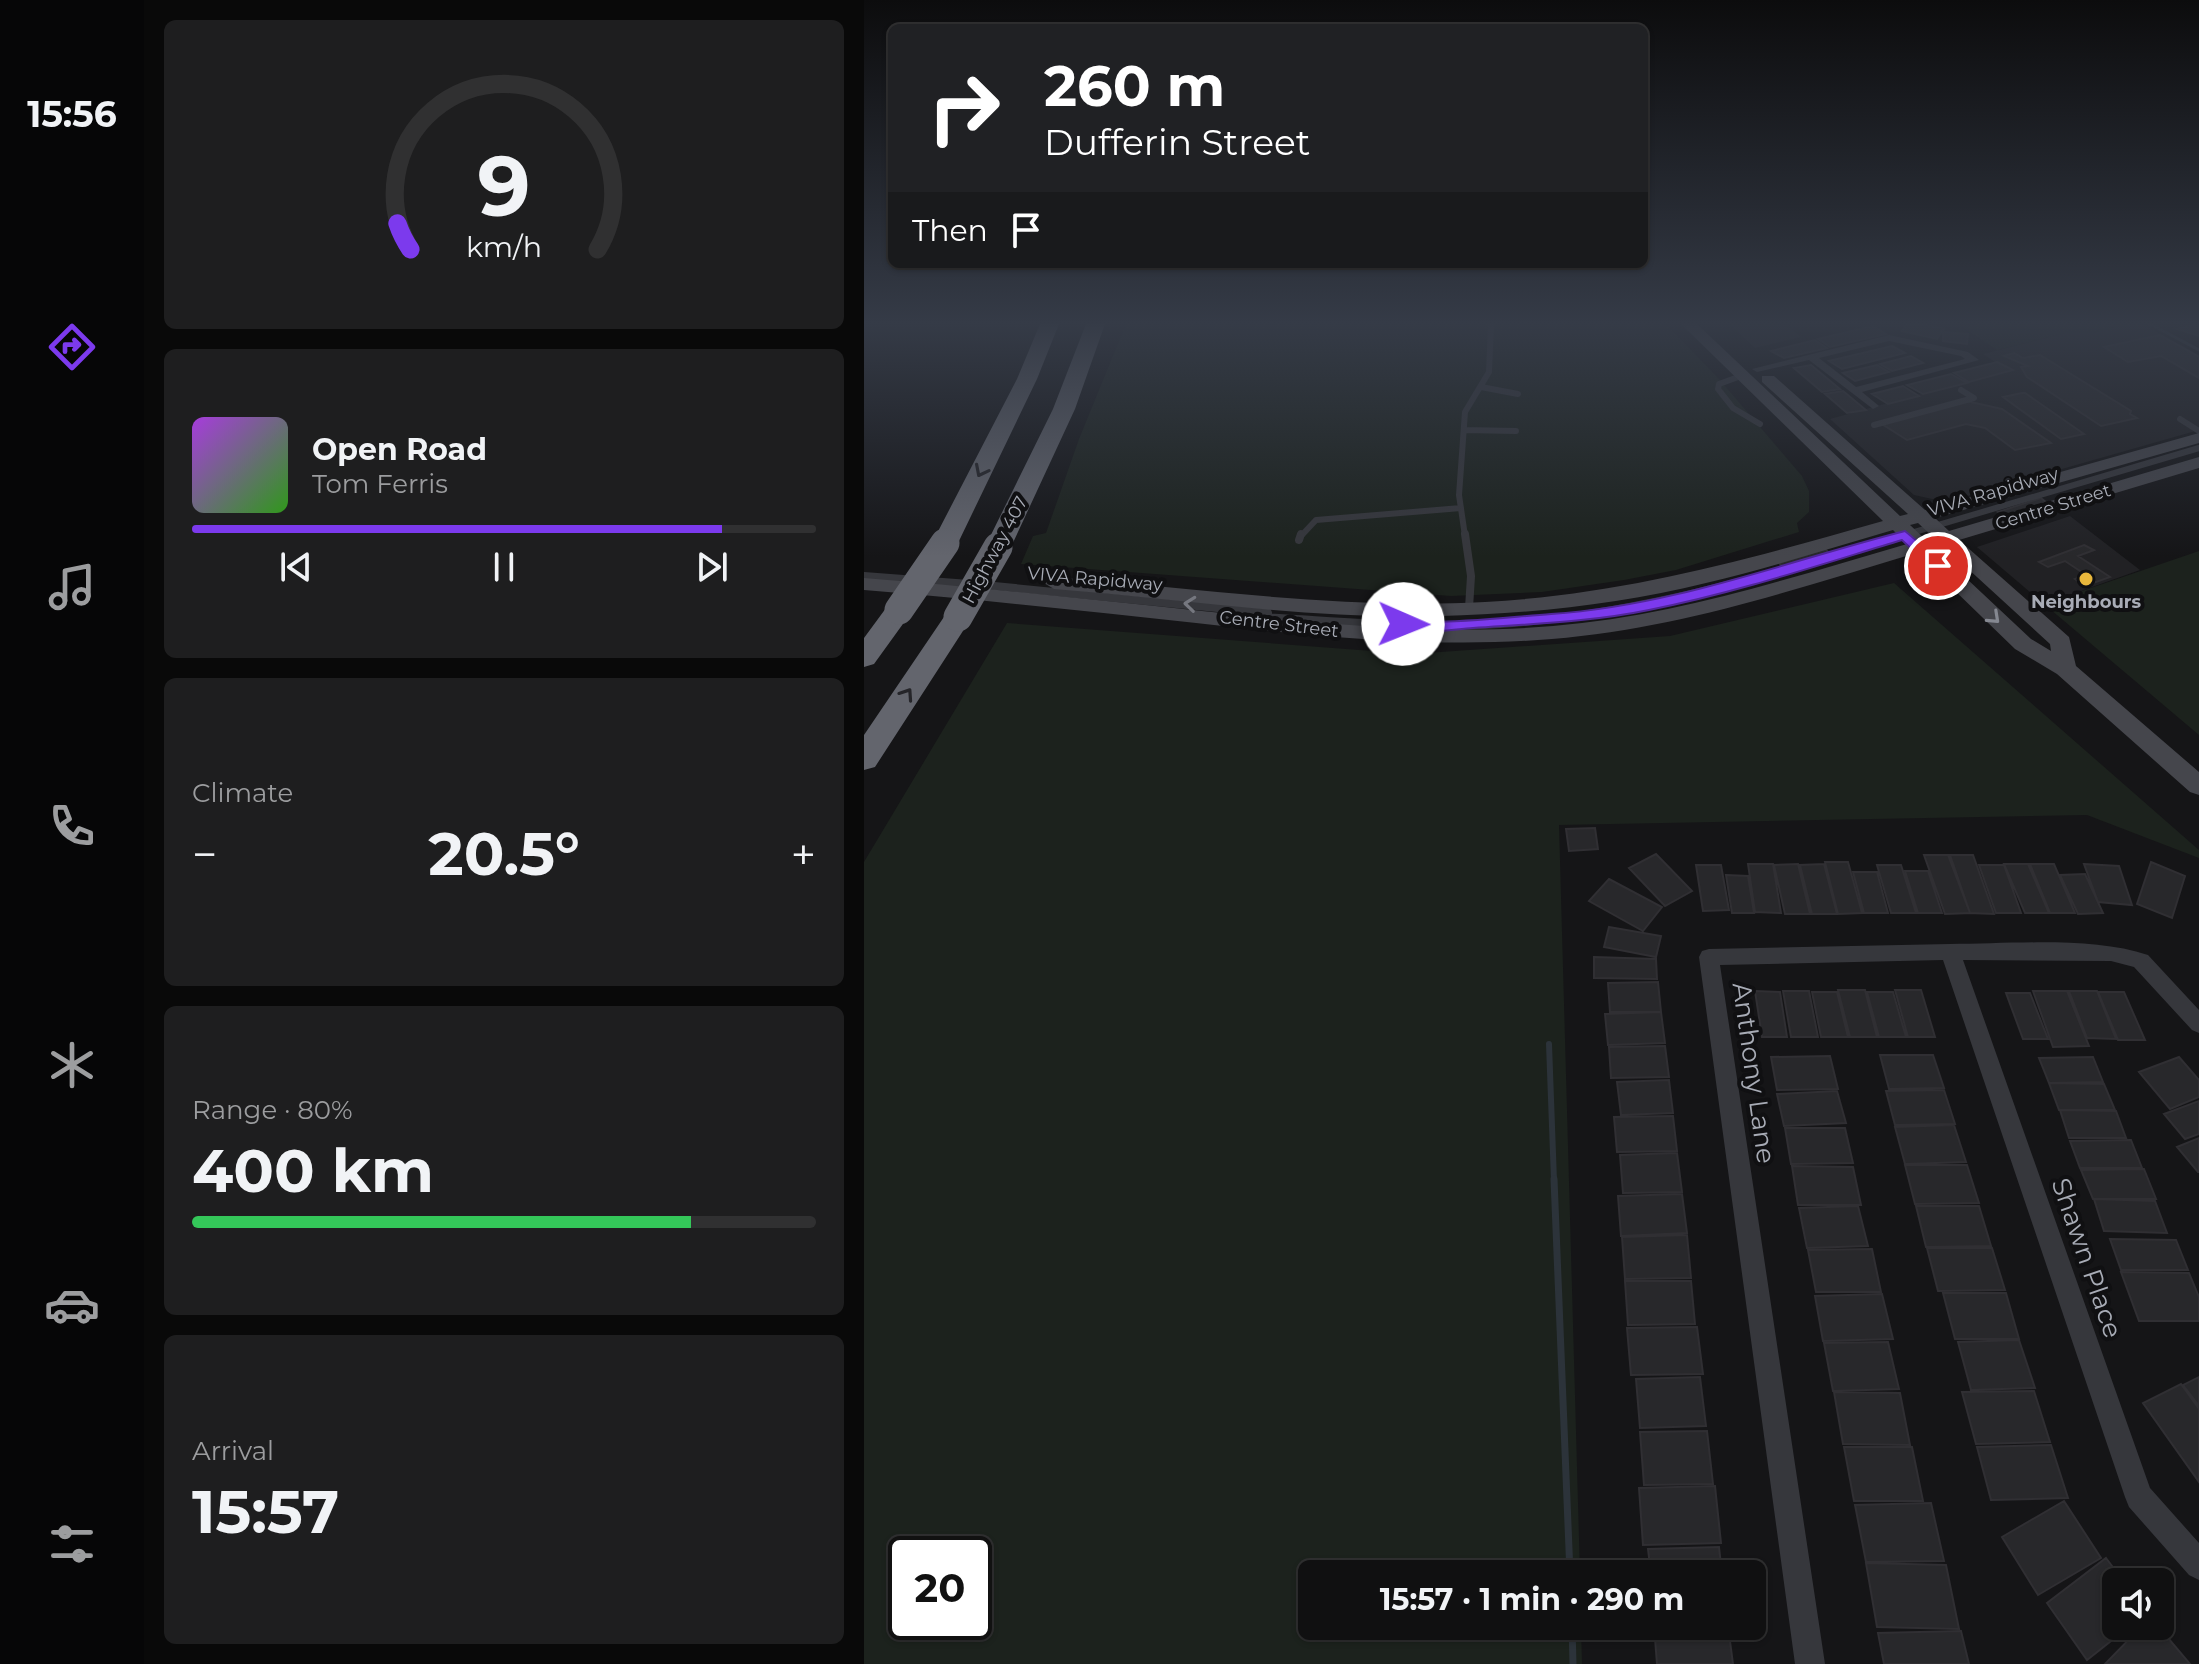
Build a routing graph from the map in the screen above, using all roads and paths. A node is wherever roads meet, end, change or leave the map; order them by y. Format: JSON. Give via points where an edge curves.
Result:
{"nodes":[{"id":1,"x":1016,"y":402,"type":"edge"},
{"id":2,"x":1067,"y":402,"type":"edge"},
{"id":3,"x":1469,"y":402,"type":"edge"},
{"id":4,"x":1728,"y":402,"type":"edge"},
{"id":5,"x":1777,"y":402,"type":"edge"},
{"id":6,"x":1777,"y":402,"type":"edge"},
{"id":7,"x":1868,"y":402,"type":"edge"},
{"id":8,"x":1960,"y":402,"type":"edge"},
{"id":9,"x":1873,"y":406,"type":"dead end"},
{"id":10,"x":2180,"y":419,"type":"dead end"},
{"id":11,"x":1760,"y":424,"type":"dead end"},
{"id":12,"x":1874,"y":425,"type":"dead end"},
{"id":13,"x":1464,"y":430,"type":"junction"},
{"id":14,"x":1516,"y":431,"type":"dead end"},
{"id":15,"x":2199,"y":431,"type":"edge"},
{"id":16,"x":2199,"y":438,"type":"edge"},
{"id":17,"x":2199,"y":448,"type":"edge"},
{"id":18,"x":2199,"y":462,"type":"edge"},
{"id":19,"x":1461,"y":508,"type":"junction"},
{"id":20,"x":1917,"y":530,"type":"junction"},
{"id":21,"x":1299,"y":540,"type":"dead end"},
{"id":22,"x":864,"y":568,"type":"edge"},
{"id":23,"x":864,"y":576,"type":"edge"},
{"id":24,"x":864,"y":584,"type":"edge"},
{"id":25,"x":1469,"y":608,"type":"junction"},
{"id":26,"x":1203,"y":616,"type":"junction"},
{"id":27,"x":1323,"y":619,"type":"junction"},
{"id":28,"x":864,"y":658,"type":"edge"},
{"id":29,"x":864,"y":759,"type":"edge"},
{"id":30,"x":2199,"y":786,"type":"edge"},
{"id":31,"x":1950,"y":952,"type":"junction"},
{"id":32,"x":2199,"y":1024,"type":"edge"},
{"id":33,"x":2199,"y":1565,"type":"edge"},
{"id":34,"x":1810,"y":1664,"type":"edge"}],
"edges":[{"from":1,"to":28,"type":"highway","one_way":true,"bridge":true,"via":[[945,543]]},
{"from":29,"to":2,"type":"highway","name":"Highway 407","one_way":true,"bridge":true,"via":[[998,547]]},
{"from":3,"to":13,"type":"lane"},
{"from":4,"to":11,"type":"lane"},
{"from":5,"to":20,"type":"main road"},
{"from":6,"to":20,"type":"main road"},
{"from":7,"to":9,"type":"street"},
{"from":8,"to":12,"type":"lane"},
{"from":10,"to":15,"type":"lane"},
{"from":13,"to":14,"type":"lane"},
{"from":13,"to":19,"type":"lane"},
{"from":16,"to":20,"type":"main road","name":"Centre Street"},
{"from":17,"to":20,"type":"lane","name":"VIVA Rapidway"},
{"from":18,"to":20,"type":"main road","name":"Centre Street","via":[[1979,529]]},
{"from":19,"to":21,"type":"lane","via":[[1316,520]]},
{"from":19,"to":25,"type":"lane","via":[[1471,576]]},
{"from":20,"to":25,"type":"main road","name":"Centre Street","via":[[1624,595]]},
{"from":20,"to":26,"type":"main road","name":"Centre Street","via":[[1726,604],[1642,622],[1551,633],[1340,632]]},
{"from":20,"to":27,"type":"lane","name":"VIVA Rapidway","via":[[1715,591],[1646,606],[1562,618],[1429,626]]},
{"from":20,"to":30,"type":"main road","via":[[2023,644],[2065,669]]},
{"from":22,"to":25,"type":"main road","name":"Centre Street","via":[[1353,609]]},
{"from":27,"to":23,"type":"lane","name":"VIVA Rapidway","one_way":true},
{"from":24,"to":26,"type":"main road","name":"Centre Street"},
{"from":26,"to":27,"type":"lane","name":"VIVA Rapidway"},
{"from":31,"to":32,"type":"street","name":"Anthony Lane","via":[[2111,953],[2141,961]]},
{"from":31,"to":33,"type":"street","name":"Shawn Place","via":[[2139,1497]]},
{"from":31,"to":34,"type":"street","name":"Anthony Lane","via":[[1709,957]]}]}
